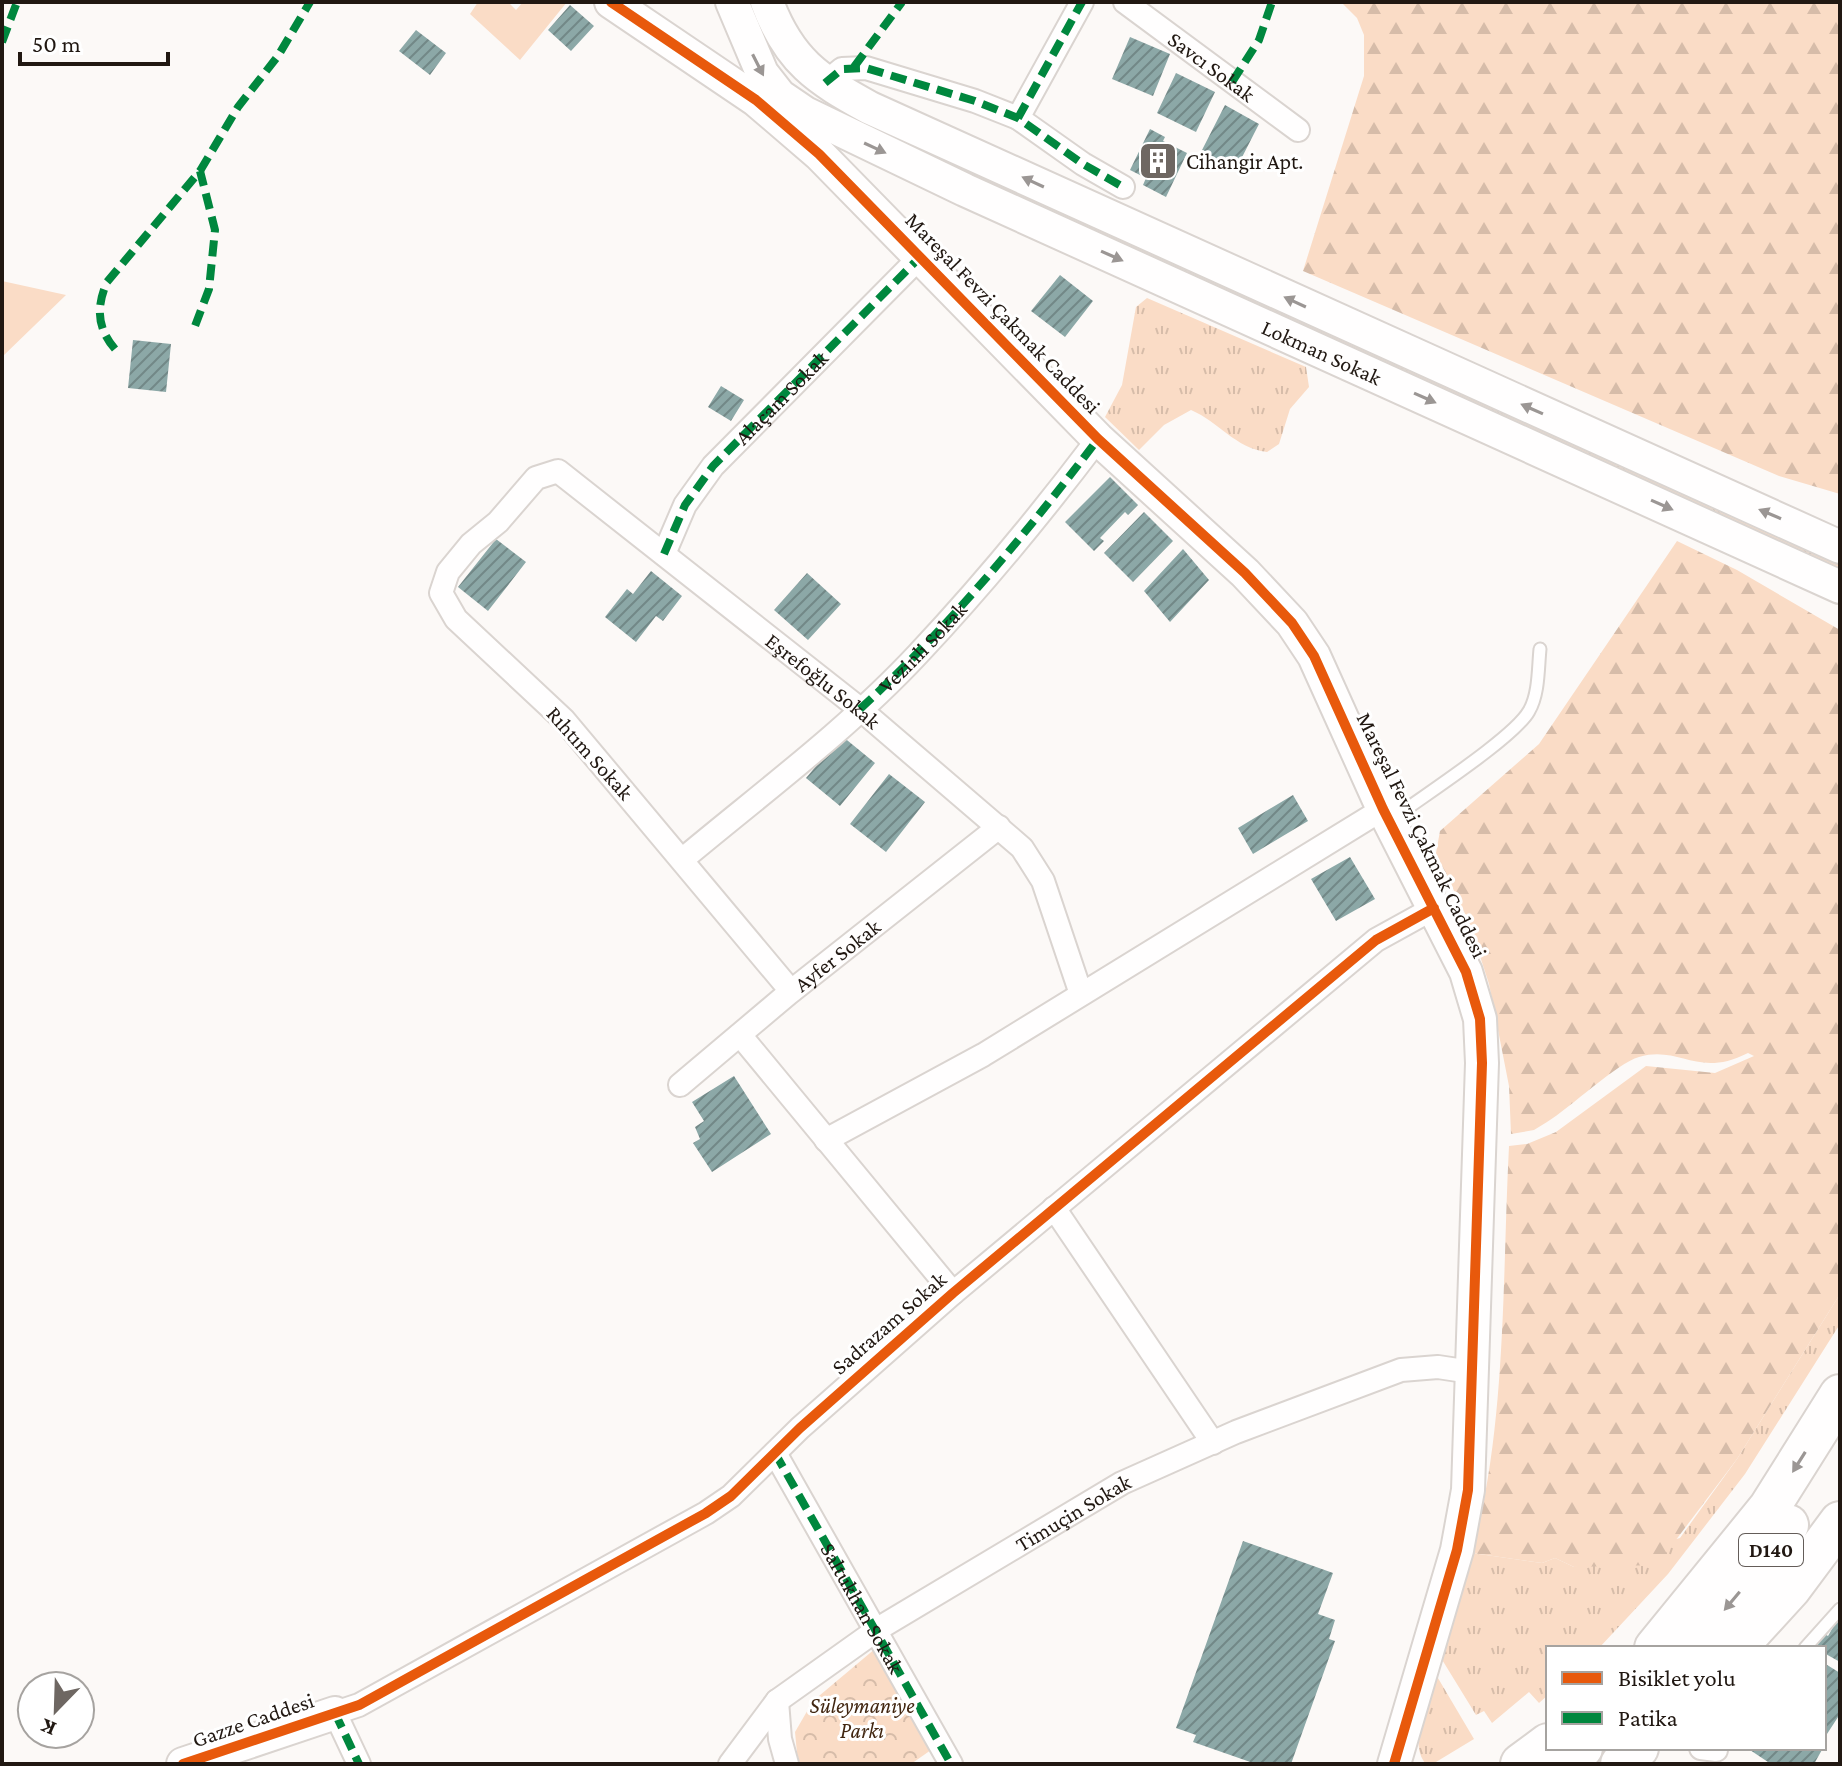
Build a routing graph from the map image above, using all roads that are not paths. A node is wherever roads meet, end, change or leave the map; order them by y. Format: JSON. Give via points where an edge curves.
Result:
{"nodes":[{"id":1,"x":611,"y":2,"type":"edge"},
{"id":2,"x":732,"y":2,"type":"edge"},
{"id":3,"x":767,"y":2,"type":"edge"},
{"id":4,"x":1082,"y":2,"type":"edge"},
{"id":5,"x":1125,"y":2,"type":"edge"},
{"id":6,"x":825,"y":83,"type":"junction"},
{"id":7,"x":1018,"y":118,"type":"junction"},
{"id":8,"x":800,"y":122,"type":"junction"},
{"id":9,"x":1298,"y":130,"type":"dead end"},
{"id":10,"x":1123,"y":187,"type":"dead end"},
{"id":11,"x":920,"y":257,"type":"junction"},
{"id":12,"x":1098,"y":439,"type":"junction"},
{"id":13,"x":498,"y":522,"type":"joint"},
{"id":14,"x":1840,"y":547,"type":"edge"},
{"id":15,"x":664,"y":554,"type":"junction"},
{"id":16,"x":1840,"y":587,"type":"edge"},
{"id":17,"x":1540,"y":649,"type":"dead end"},
{"id":18,"x":860,"y":709,"type":"junction"},
{"id":19,"x":1387,"y":815,"type":"junction"},
{"id":20,"x":999,"y":827,"type":"junction"},
{"id":21,"x":683,"y":859,"type":"junction"},
{"id":22,"x":1434,"y":908,"type":"junction"},
{"id":23,"x":791,"y":991,"type":"junction"},
{"id":24,"x":1081,"y":994,"type":"junction"},
{"id":25,"x":740,"y":1035,"type":"junction"},
{"id":26,"x":680,"y":1085,"type":"dead end"},
{"id":27,"x":826,"y":1140,"type":"junction"},
{"id":28,"x":1054,"y":1208,"type":"junction"},
{"id":29,"x":953,"y":1293,"type":"junction"},
{"id":30,"x":1471,"y":1372,"type":"junction"},
{"id":31,"x":1840,"y":1395,"type":"edge"},
{"id":32,"x":1213,"y":1443,"type":"junction"},
{"id":33,"x":1840,"y":1445,"type":"edge"},
{"id":34,"x":775,"y":1453,"type":"junction"},
{"id":35,"x":1840,"y":1522,"type":"edge"},
{"id":36,"x":1840,"y":1567,"type":"edge"},
{"id":37,"x":1840,"y":1609,"type":"edge"},
{"id":38,"x":874,"y":1632,"type":"junction"},
{"id":39,"x":1657,"y":1646,"type":"edge"},
{"id":40,"x":1694,"y":1646,"type":"edge"},
{"id":41,"x":1738,"y":1646,"type":"edge"},
{"id":42,"x":1771,"y":1646,"type":"edge"},
{"id":43,"x":1807,"y":1646,"type":"edge"},
{"id":44,"x":777,"y":1701,"type":"junction"},
{"id":45,"x":335,"y":1713,"type":"junction"},
{"id":46,"x":1546,"y":1745,"type":"edge"},
{"id":47,"x":1579,"y":1750,"type":"edge"},
{"id":48,"x":1636,"y":1750,"type":"edge"},
{"id":49,"x":183,"y":1764,"type":"edge"},
{"id":50,"x":359,"y":1764,"type":"edge"},
{"id":51,"x":730,"y":1764,"type":"edge"},
{"id":52,"x":787,"y":1764,"type":"edge"},
{"id":53,"x":951,"y":1764,"type":"edge"},
{"id":54,"x":1394,"y":1764,"type":"edge"},
{"id":55,"x":1521,"y":1764,"type":"edge"},
{"id":56,"x":1561,"y":1764,"type":"edge"},
{"id":57,"x":1621,"y":1764,"type":"edge"}],
"edges":[{"from":1,"to":8,"type":"main road","via":[[756,100]]},
{"from":2,"to":8,"type":"main road","name":"Mareşal Fevzi Çakmak Caddesi","one_way":true,"via":[[770,86]]},
{"from":3,"to":6,"type":"main road","via":[[790,50]]},
{"from":4,"to":7,"type":"street"},
{"from":5,"to":9,"type":"street","name":"Savcı Sokak"},
{"from":6,"to":7,"type":"street","via":[[842,69],[866,68]]},
{"from":6,"to":8,"type":"main road"},
{"from":14,"to":6,"type":"main road","name":"Lokman Sokak","one_way":true,"via":[[870,108]]},
{"from":7,"to":10,"type":"street"},
{"from":8,"to":11,"type":"main road","name":"Mareşal Fevzi Çakmak Caddesi"},
{"from":8,"to":16,"type":"main road","name":"Lokman Sokak","one_way":true,"via":[[965,190]]},
{"from":11,"to":12,"type":"main road","name":"Mareşal Fevzi Çakmak Caddesi"},
{"from":11,"to":15,"type":"street","name":"Alaçam Sokak","via":[[713,466],[685,505]]},
{"from":12,"to":18,"type":"street","name":"Vezinli Sokak","via":[[917,655]]},
{"from":12,"to":19,"type":"main road","name":"Mareşal Fevzi Çakmak Caddesi","via":[[1292,623],[1330,689]]},
{"from":13,"to":15,"type":"street","name":"Eşrefoğlu Sokak","via":[[536,478],[558,471]]},
{"from":13,"to":21,"type":"street","name":"Rıhtım Sokak","via":[[448,572],[441,593],[456,619],[564,720]]},
{"from":15,"to":18,"type":"street","name":"Eşrefoğlu Sokak"},
{"from":17,"to":19,"type":"lane","via":[[1528,712],[1498,740]]},
{"from":18,"to":20,"type":"street","name":"Eşrefoğlu Sokak"},
{"from":18,"to":21,"type":"street","name":"Vezinli Sokak"},
{"from":19,"to":22,"type":"main road","name":"Mareşal Fevzi Çakmak Caddesi"},
{"from":19,"to":24,"type":"street"},
{"from":20,"to":23,"type":"street","name":"Ayfer Sokak"},
{"from":20,"to":24,"type":"street","name":"Eşrefoğlu Sokak","via":[[1022,848],[1043,881]]},
{"from":21,"to":23,"type":"street","name":"Rıhtım Sokak"},
{"from":22,"to":28,"type":"street","name":"Sadrazam Sokak","via":[[1376,940]]},
{"from":22,"to":30,"type":"main road","name":"Mareşal Fevzi Çakmak Caddesi","via":[[1466,972],[1480,1019]]},
{"from":23,"to":25,"type":"street","name":"Ayfer Sokak"},
{"from":24,"to":27,"type":"street","via":[[983,1055]]},
{"from":25,"to":26,"type":"street","name":"Ayfer Sokak"},
{"from":25,"to":27,"type":"street"},
{"from":27,"to":29,"type":"street"},
{"from":28,"to":29,"type":"street","name":"Sadrazam Sokak"},
{"from":28,"to":32,"type":"street"},
{"from":29,"to":34,"type":"street","name":"Sadrazam Sokak"},
{"from":30,"to":32,"type":"street","name":"Timuçin Sokak","via":[[1438,1367],[1401,1370]]},
{"from":30,"to":54,"type":"main road","name":"Mareşal Fevzi Çakmak Caddesi","via":[[1472,1444],[1464,1520]]},
{"from":31,"to":39,"type":"highway","one_way":true,"via":[[1754,1528]]},
{"from":32,"to":38,"type":"street","name":"Timuçin Sokak","via":[[1122,1483]]},
{"from":33,"to":40,"type":"highway","number":"D140","one_way":true,"via":[[1755,1573]]},
{"from":34,"to":38,"type":"street","name":"Saltukhan Sokak"},
{"from":34,"to":45,"type":"street","name":"Sadrazam Sokak","via":[[706,1513],[359,1705]]},
{"from":35,"to":41,"type":"highway","number":"D140","via":[[1790,1589]]},
{"from":36,"to":42,"type":"highway"},
{"from":37,"to":43,"type":"lane"},
{"from":38,"to":44,"type":"street","name":"Timuçin Sokak"},
{"from":38,"to":53,"type":"street","name":"Saltukhan Sokak"},
{"from":44,"to":51,"type":"street","name":"Timuçin Sokak"},
{"from":44,"to":52,"type":"street"},
{"from":45,"to":49,"type":"main road","name":"Gazze Caddesi"},
{"from":45,"to":50,"type":"street"},
{"from":46,"to":55,"type":"highway"},
{"from":47,"to":56,"type":"highway"},
{"from":48,"to":57,"type":"highway"}]}
